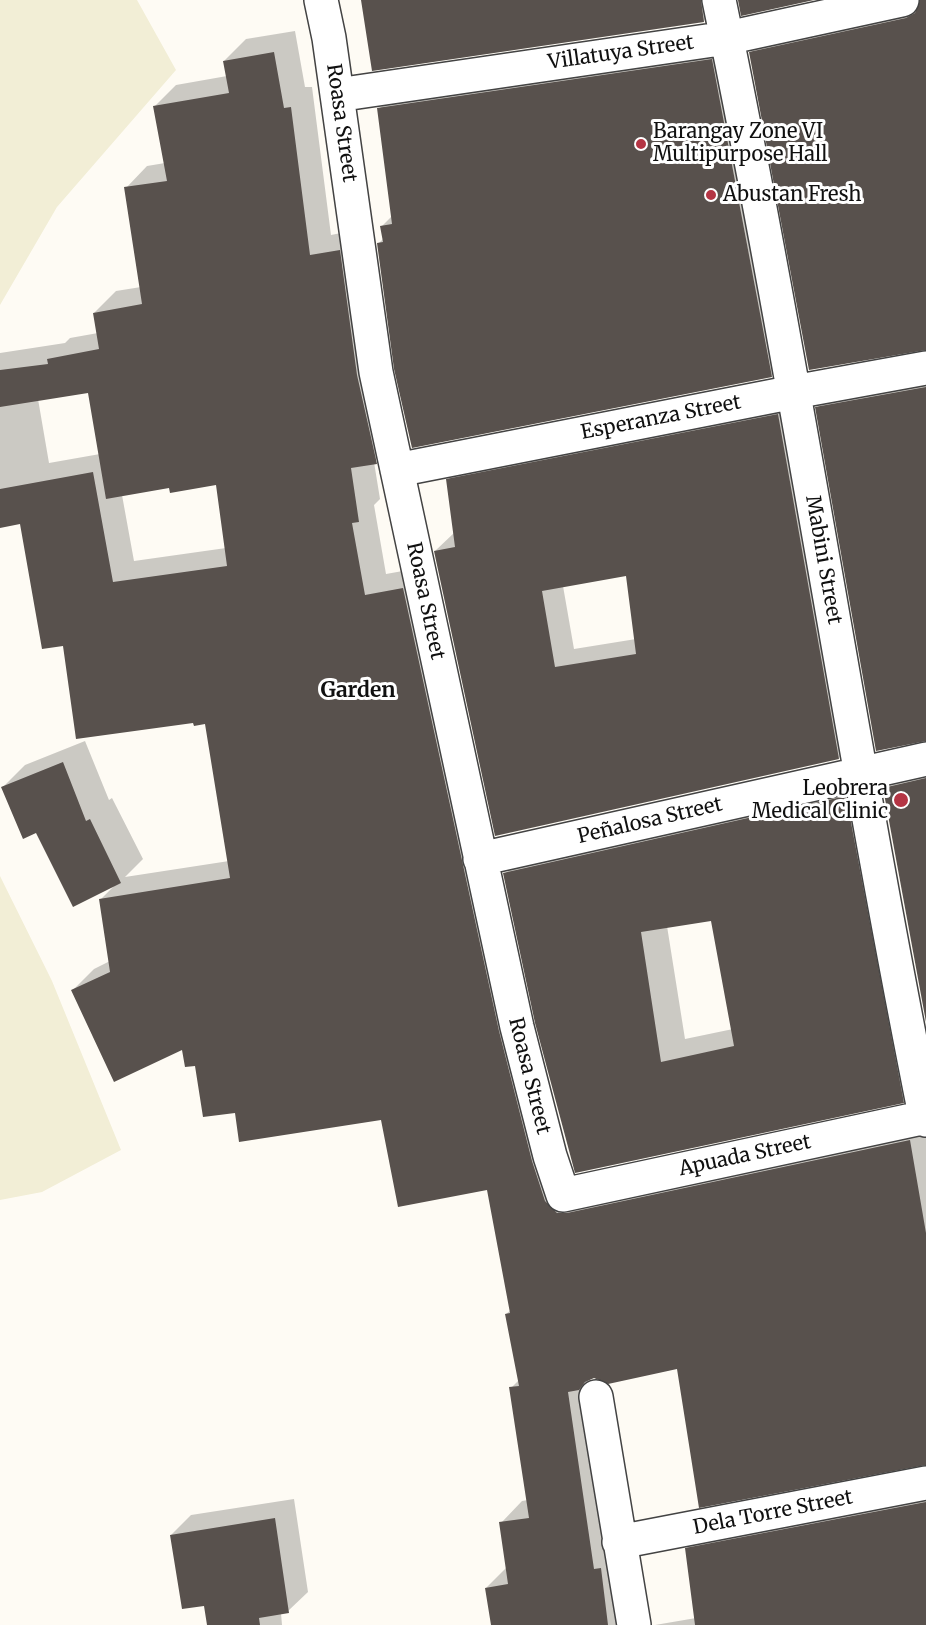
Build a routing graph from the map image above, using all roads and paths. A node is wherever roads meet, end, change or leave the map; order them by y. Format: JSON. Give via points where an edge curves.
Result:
{"nodes":[{"id":1,"x":321,"y":0,"type":"edge"},
{"id":2,"x":719,"y":0,"type":"edge"},
{"id":3,"x":902,"y":0,"type":"edge"},
{"id":4,"x":727,"y":38,"type":"junction"},
{"id":5,"x":337,"y":95,"type":"junction"},
{"id":6,"x":926,"y":368,"type":"edge"},
{"id":7,"x":794,"y":392,"type":"junction"},
{"id":8,"x":397,"y":470,"type":"junction"},
{"id":9,"x":926,"y":759,"type":"edge"},
{"id":10,"x":859,"y":774,"type":"junction"},
{"id":11,"x":480,"y":859,"type":"junction"},
{"id":12,"x":926,"y":1118,"type":"edge"},
{"id":13,"x":563,"y":1196,"type":"joint"},
{"id":14,"x":596,"y":1397,"type":"dead end"},
{"id":15,"x":926,"y":1483,"type":"edge"},
{"id":16,"x":619,"y":1542,"type":"junction"},
{"id":17,"x":634,"y":1625,"type":"edge"}],
"edges":[{"from":1,"to":5,"type":"street","name":"Roasa Street"},
{"from":2,"to":4,"type":"street","name":"Mabini Street"},
{"from":3,"to":4,"type":"street","name":"Villatuya Street"},
{"from":4,"to":5,"type":"street","name":"Villatuya Street"},
{"from":4,"to":7,"type":"street","name":"Mabini Street"},
{"from":5,"to":8,"type":"street","name":"Roasa Street","via":[[376,372]]},
{"from":6,"to":7,"type":"street","name":"Esperanza Street"},
{"from":7,"to":8,"type":"street","name":"Esperanza Street"},
{"from":7,"to":10,"type":"street","name":"Mabini Street"},
{"from":8,"to":11,"type":"street","name":"Roasa Street"},
{"from":9,"to":10,"type":"street","name":"Peñalosa Street"},
{"from":10,"to":11,"type":"street","name":"Peñalosa Street"},
{"from":10,"to":12,"type":"street","name":"Mabini Street"},
{"from":11,"to":13,"type":"street","name":"Roasa Street","via":[[517,1027]]},
{"from":12,"to":13,"type":"street","name":"Apuada Street"},
{"from":14,"to":16,"type":"street"},
{"from":15,"to":16,"type":"street","name":"Dela Torre Street"},
{"from":16,"to":17,"type":"street"}]}
